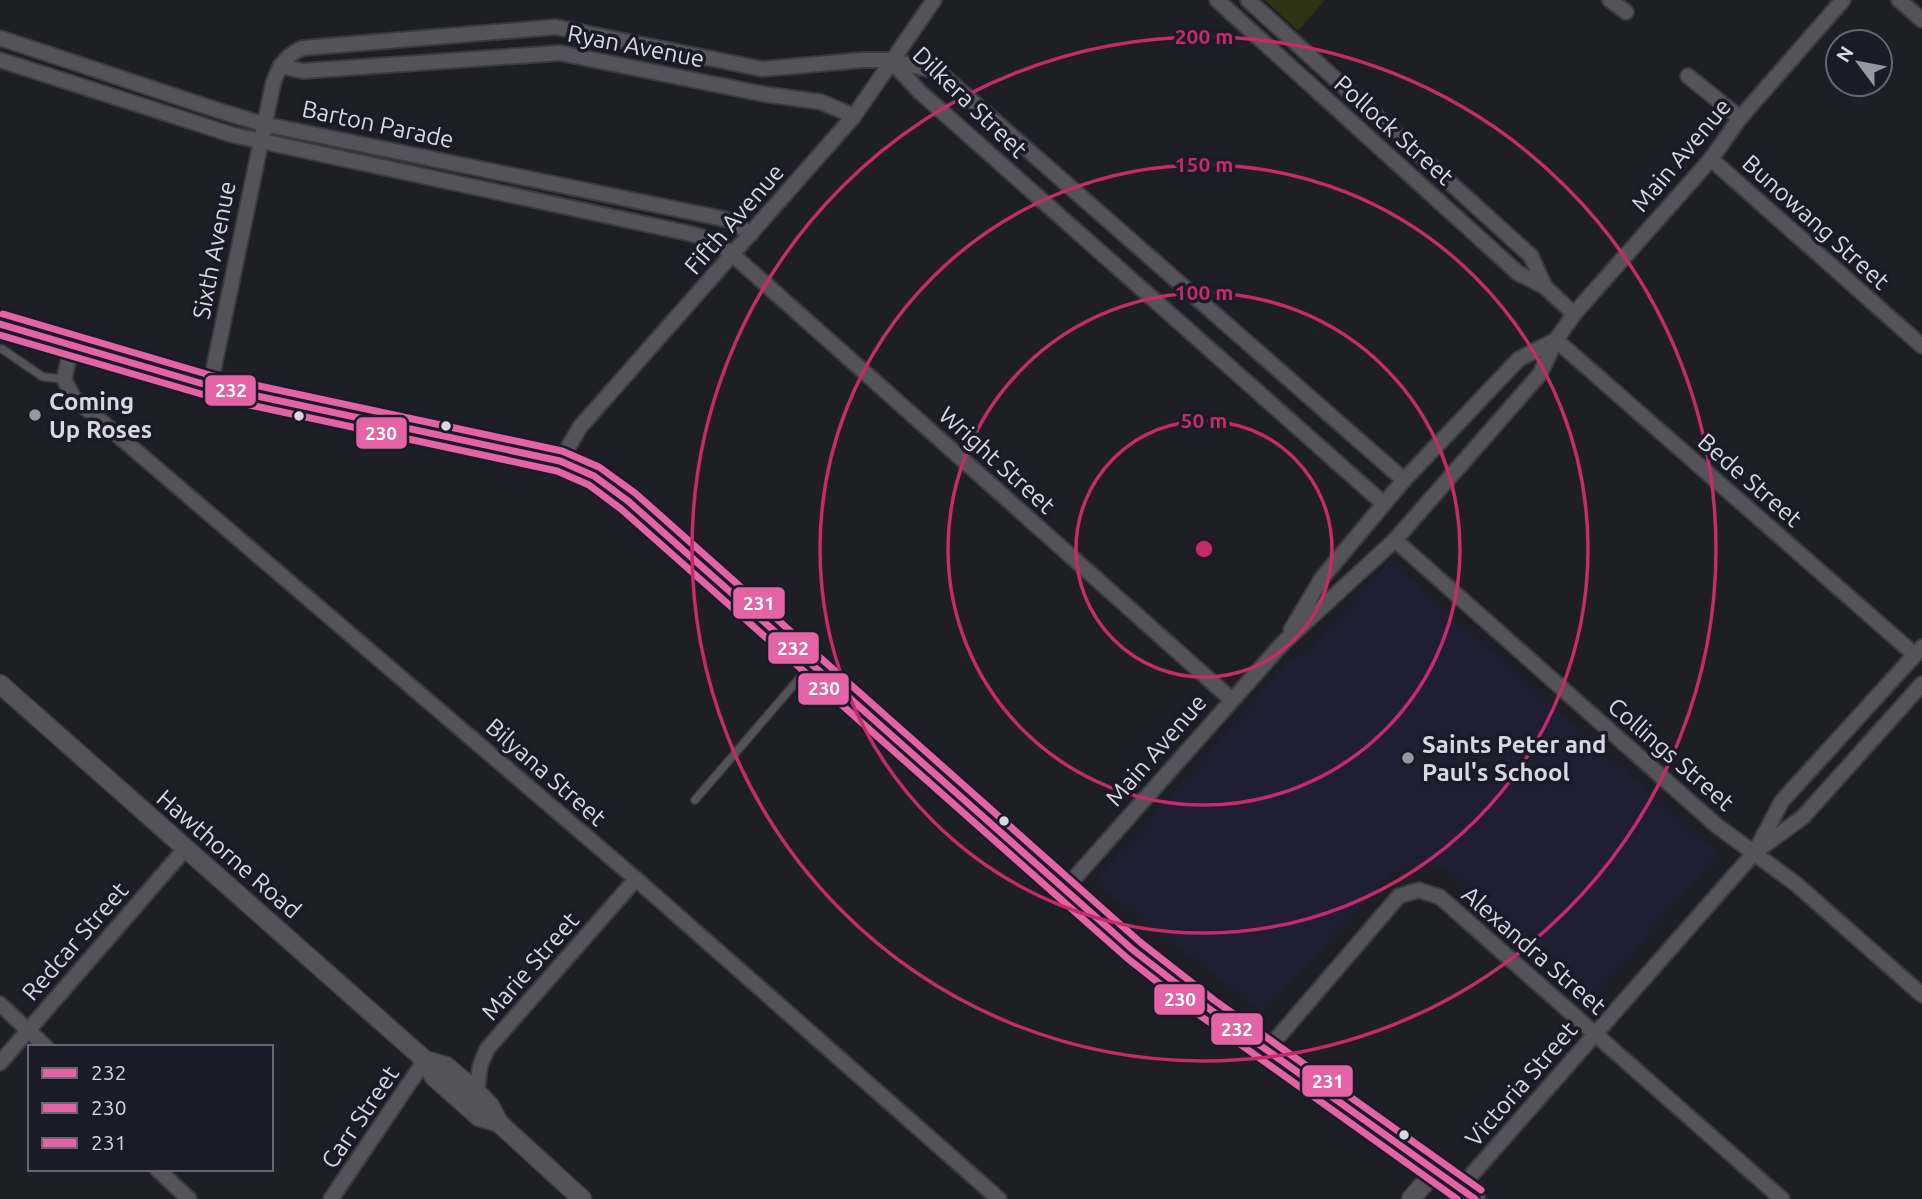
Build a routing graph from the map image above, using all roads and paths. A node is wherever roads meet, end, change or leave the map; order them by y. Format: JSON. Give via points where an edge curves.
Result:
{"nodes":[{"id":1,"x":934,"y":0,"type":"edge"},
{"id":2,"x":1217,"y":0,"type":"edge"},
{"id":3,"x":1248,"y":0,"type":"edge"},
{"id":4,"x":1610,"y":0,"type":"edge"},
{"id":5,"x":1843,"y":0,"type":"edge"},
{"id":6,"x":1899,"y":0,"type":"edge"},
{"id":7,"x":1626,"y":12,"type":"dead end"},
{"id":8,"x":1922,"y":20,"type":"edge"},
{"id":9,"x":0,"y":38,"type":"edge"},
{"id":10,"x":0,"y":60,"type":"edge"},
{"id":11,"x":890,"y":60,"type":"junction"},
{"id":12,"x":280,"y":66,"type":"junction"},
{"id":13,"x":1688,"y":76,"type":"dead end"},
{"id":14,"x":854,"y":116,"type":"junction"},
{"id":15,"x":1740,"y":118,"type":"junction"},
{"id":16,"x":263,"y":124,"type":"junction"},
{"id":17,"x":259,"y":141,"type":"junction"},
{"id":18,"x":1711,"y":159,"type":"junction"},
{"id":19,"x":751,"y":234,"type":"junction"},
{"id":20,"x":733,"y":255,"type":"junction"},
{"id":21,"x":1545,"y":287,"type":"junction"},
{"id":22,"x":1574,"y":314,"type":"junction"},
{"id":23,"x":0,"y":324,"type":"edge"},
{"id":24,"x":1556,"y":340,"type":"junction"},
{"id":25,"x":72,"y":346,"type":"junction"},
{"id":26,"x":1922,"y":346,"type":"edge"},
{"id":27,"x":2,"y":349,"type":"dead end"},
{"id":28,"x":64,"y":379,"type":"junction"},
{"id":29,"x":210,"y":386,"type":"junction"},
{"id":30,"x":560,"y":461,"type":"junction"},
{"id":31,"x":1404,"y":480,"type":"junction"},
{"id":32,"x":1384,"y":503,"type":"junction"},
{"id":33,"x":1395,"y":540,"type":"junction"},
{"id":34,"x":1283,"y":643,"type":"junction"},
{"id":35,"x":1919,"y":651,"type":"edge"},
{"id":36,"x":811,"y":666,"type":"junction"},
{"id":37,"x":0,"y":684,"type":"edge"},
{"id":38,"x":1921,"y":687,"type":"edge"},
{"id":39,"x":1231,"y":699,"type":"junction"},
{"id":40,"x":695,"y":800,"type":"dead end"},
{"id":41,"x":186,"y":849,"type":"junction"},
{"id":42,"x":1755,"y":852,"type":"junction"},
{"id":43,"x":636,"y":879,"type":"junction"},
{"id":44,"x":1064,"y":890,"type":"junction"},
{"id":45,"x":1922,"y":995,"type":"edge"},
{"id":46,"x":0,"y":1004,"type":"edge"},
{"id":47,"x":29,"y":1029,"type":"junction"},
{"id":48,"x":1595,"y":1033,"type":"junction"},
{"id":49,"x":44,"y":1045,"type":"edge"},
{"id":50,"x":1268,"y":1051,"type":"junction"},
{"id":51,"x":425,"y":1060,"type":"junction"},
{"id":52,"x":0,"y":1063,"type":"edge"},
{"id":53,"x":477,"y":1092,"type":"junction"},
{"id":54,"x":499,"y":1123,"type":"junction"},
{"id":55,"x":159,"y":1171,"type":"edge"},
{"id":56,"x":1435,"y":1171,"type":"junction"},
{"id":57,"x":1467,"y":1194,"type":"edge"},
{"id":58,"x":189,"y":1199,"type":"edge"},
{"id":59,"x":331,"y":1199,"type":"edge"},
{"id":60,"x":582,"y":1199,"type":"edge"},
{"id":61,"x":999,"y":1199,"type":"edge"},
{"id":62,"x":1411,"y":1199,"type":"edge"},
{"id":63,"x":1782,"y":1199,"type":"edge"}],
"edges":[{"from":1,"to":11,"type":"street","name":"Fifth Avenue"},
{"from":2,"to":21,"type":"street","name":"Pollock Street","via":[[1518,273]]},
{"from":3,"to":21,"type":"street","name":"Pollock Street","via":[[1531,256]]},
{"from":4,"to":7,"type":"street"},
{"from":5,"to":15,"type":"street","name":"Main Avenue"},
{"from":6,"to":8,"type":"street"},
{"from":9,"to":16,"type":"street","name":"Barton Parade"},
{"from":10,"to":17,"type":"street","name":"Barton Parade"},
{"from":11,"to":12,"type":"street","name":"Ryan Avenue","via":[[762,69],[556,27],[303,48],[292,52]]},
{"from":11,"to":14,"type":"street","name":"Fifth Avenue"},
{"from":11,"to":31,"type":"street","name":"Dilkera Street","via":[[939,72]]},
{"from":11,"to":32,"type":"street","name":"Dilkera Street","via":[[931,102]]},
{"from":12,"to":14,"type":"street","name":"Ryan Avenue","via":[[303,71],[560,53],[821,102]]},
{"from":12,"to":16,"type":"street"},
{"from":13,"to":15,"type":"street"},
{"from":14,"to":19,"type":"street","name":"Fifth Avenue"},
{"from":15,"to":18,"type":"street","name":"Main Avenue"},
{"from":16,"to":17,"type":"street","name":"Sixth Avenue"},
{"from":16,"to":19,"type":"street","name":"Barton Parade","via":[[715,217]]},
{"from":17,"to":20,"type":"street","name":"Barton Parade","via":[[692,234],[714,241]]},
{"from":17,"to":29,"type":"street","name":"Sixth Avenue"},
{"from":18,"to":22,"type":"street","name":"Main Avenue"},
{"from":18,"to":26,"type":"street","name":"Bunowang Street"},
{"from":19,"to":20,"type":"street","name":"Fifth Avenue"},
{"from":20,"to":30,"type":"street","name":"Fifth Avenue","via":[[580,427]]},
{"from":20,"to":39,"type":"street","name":"Wright Street"},
{"from":21,"to":22,"type":"street","name":"Pollock Street"},
{"from":22,"to":24,"type":"street","name":"Main Avenue"},
{"from":23,"to":25,"type":"main road"},
{"from":24,"to":31,"type":"street","name":"Main Avenue","via":[[1519,359]]},
{"from":24,"to":33,"type":"street","name":"Main Avenue","via":[[1540,374]]},
{"from":24,"to":35,"type":"street","name":"Bede Street"},
{"from":25,"to":28,"type":"street"},
{"from":25,"to":29,"type":"main road"},
{"from":27,"to":28,"type":"lane","via":[[43,377]]},
{"from":28,"to":43,"type":"street","name":"Bilyana Street","via":[[73,397]]},
{"from":29,"to":30,"type":"main road"},
{"from":30,"to":36,"type":"main road","via":[[594,475],[628,501]]},
{"from":31,"to":32,"type":"street","name":"Main Avenue"},
{"from":32,"to":34,"type":"street","name":"Main Avenue","via":[[1322,578]]},
{"from":33,"to":34,"type":"street","name":"Main Avenue"},
{"from":33,"to":42,"type":"street","name":"Collings Street","via":[[1716,825]]},
{"from":34,"to":39,"type":"street","name":"Main Avenue"},
{"from":35,"to":42,"type":"street","name":"Victoria Street","via":[[1783,800]]},
{"from":36,"to":40,"type":"lane"},
{"from":36,"to":44,"type":"main road"},
{"from":37,"to":41,"type":"street","name":"Hawthorne Road"},
{"from":38,"to":42,"type":"street","name":"Victoria Street","via":[[1803,817]]},
{"from":39,"to":44,"type":"street","name":"Main Avenue"},
{"from":41,"to":47,"type":"street","name":"Redcar Street"},
{"from":41,"to":51,"type":"street","name":"Hawthorne Road"},
{"from":42,"to":45,"type":"street","name":"Collings Street"},
{"from":42,"to":48,"type":"street","name":"Victoria Street"},
{"from":43,"to":53,"type":"street","name":"Marie Street","via":[[487,1049]]},
{"from":43,"to":61,"type":"street","name":"Bilyana Street"},
{"from":44,"to":50,"type":"main road","via":[[1133,950]]},
{"from":46,"to":47,"type":"street"},
{"from":47,"to":49,"type":"street"},
{"from":47,"to":52,"type":"street","name":"Redcar Street"},
{"from":48,"to":50,"type":"street","name":"Alexandra Street","via":[[1440,897],[1419,891],[1399,896]]},
{"from":48,"to":57,"type":"street","name":"Victoria Street"},
{"from":48,"to":63,"type":"street","name":"Alexandra Street"},
{"from":50,"to":56,"type":"main road"},
{"from":51,"to":53,"type":"street","name":"Hawthorne Road","via":[[446,1066]]},
{"from":51,"to":54,"type":"street","name":"Hawthorne Road","via":[[434,1077],[479,1117]]},
{"from":51,"to":59,"type":"street","name":"Carr Street"},
{"from":53,"to":54,"type":"street","name":"Hawthorne Road"},
{"from":54,"to":60,"type":"street","name":"Hawthorne Road"},
{"from":55,"to":58,"type":"street"},
{"from":56,"to":57,"type":"main road"},
{"from":56,"to":62,"type":"street"}]}
